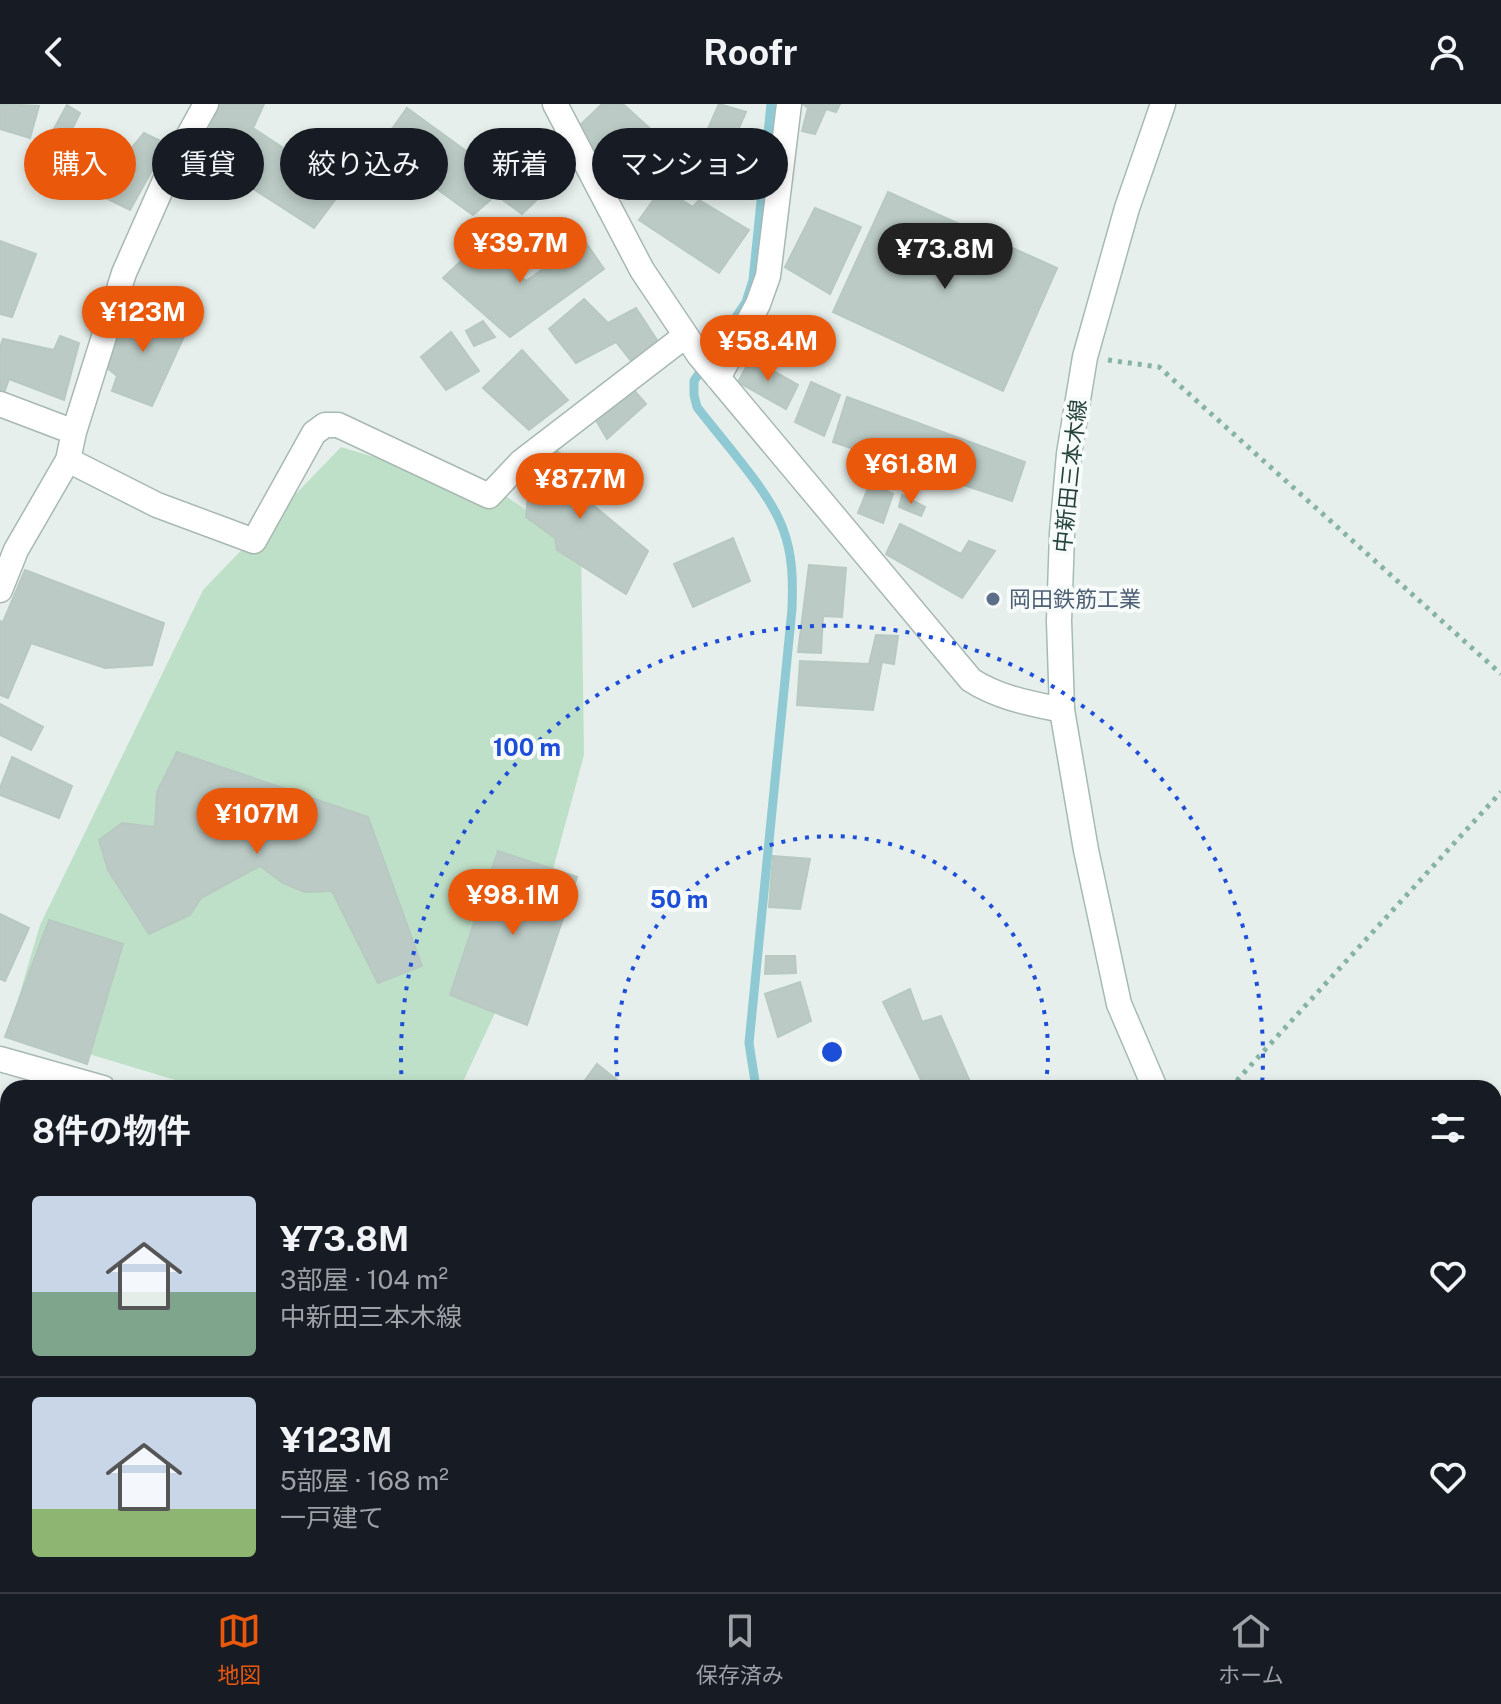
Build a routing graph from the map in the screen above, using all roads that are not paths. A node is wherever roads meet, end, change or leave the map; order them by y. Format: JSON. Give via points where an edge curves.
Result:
{"nodes":[{"id":1,"x":206,"y":104,"type":"edge"},
{"id":2,"x":555,"y":104,"type":"edge"},
{"id":3,"x":789,"y":104,"type":"edge"},
{"id":4,"x":1163,"y":104,"type":"edge"},
{"id":5,"x":703,"y":360,"type":"junction"},
{"id":6,"x":0,"y":404,"type":"edge"},
{"id":7,"x":74,"y":432,"type":"junction"},
{"id":8,"x":68,"y":460,"type":"junction"},
{"id":9,"x":0,"y":590,"type":"edge"},
{"id":10,"x":1062,"y":710,"type":"junction"},
{"id":11,"x":0,"y":1059,"type":"edge"},
{"id":12,"x":75,"y":1080,"type":"edge"},
{"id":13,"x":1152,"y":1080,"type":"edge"}],
"edges":[{"from":1,"to":7,"type":"street","via":[[170,169],[124,273]]},
{"from":2,"to":5,"type":"street","via":[[642,270]]},
{"from":3,"to":5,"type":"street","via":[[768,276],[758,304]]},
{"from":4,"to":10,"type":"street","name":"中新田三本木線","via":[[1085,357],[1062,534]]},
{"from":5,"to":8,"type":"street","via":[[521,462],[489,496],[338,425],[325,425],[314,433],[254,541],[157,505]]},
{"from":5,"to":10,"type":"street","via":[[971,680],[1014,700]]},
{"from":6,"to":7,"type":"street"},
{"from":7,"to":8,"type":"street"},
{"from":8,"to":9,"type":"street","via":[[16,550]]},
{"from":10,"to":13,"type":"street","name":"中新田三本木線","via":[[1119,1004]]},
{"from":11,"to":12,"type":"street"}]}
